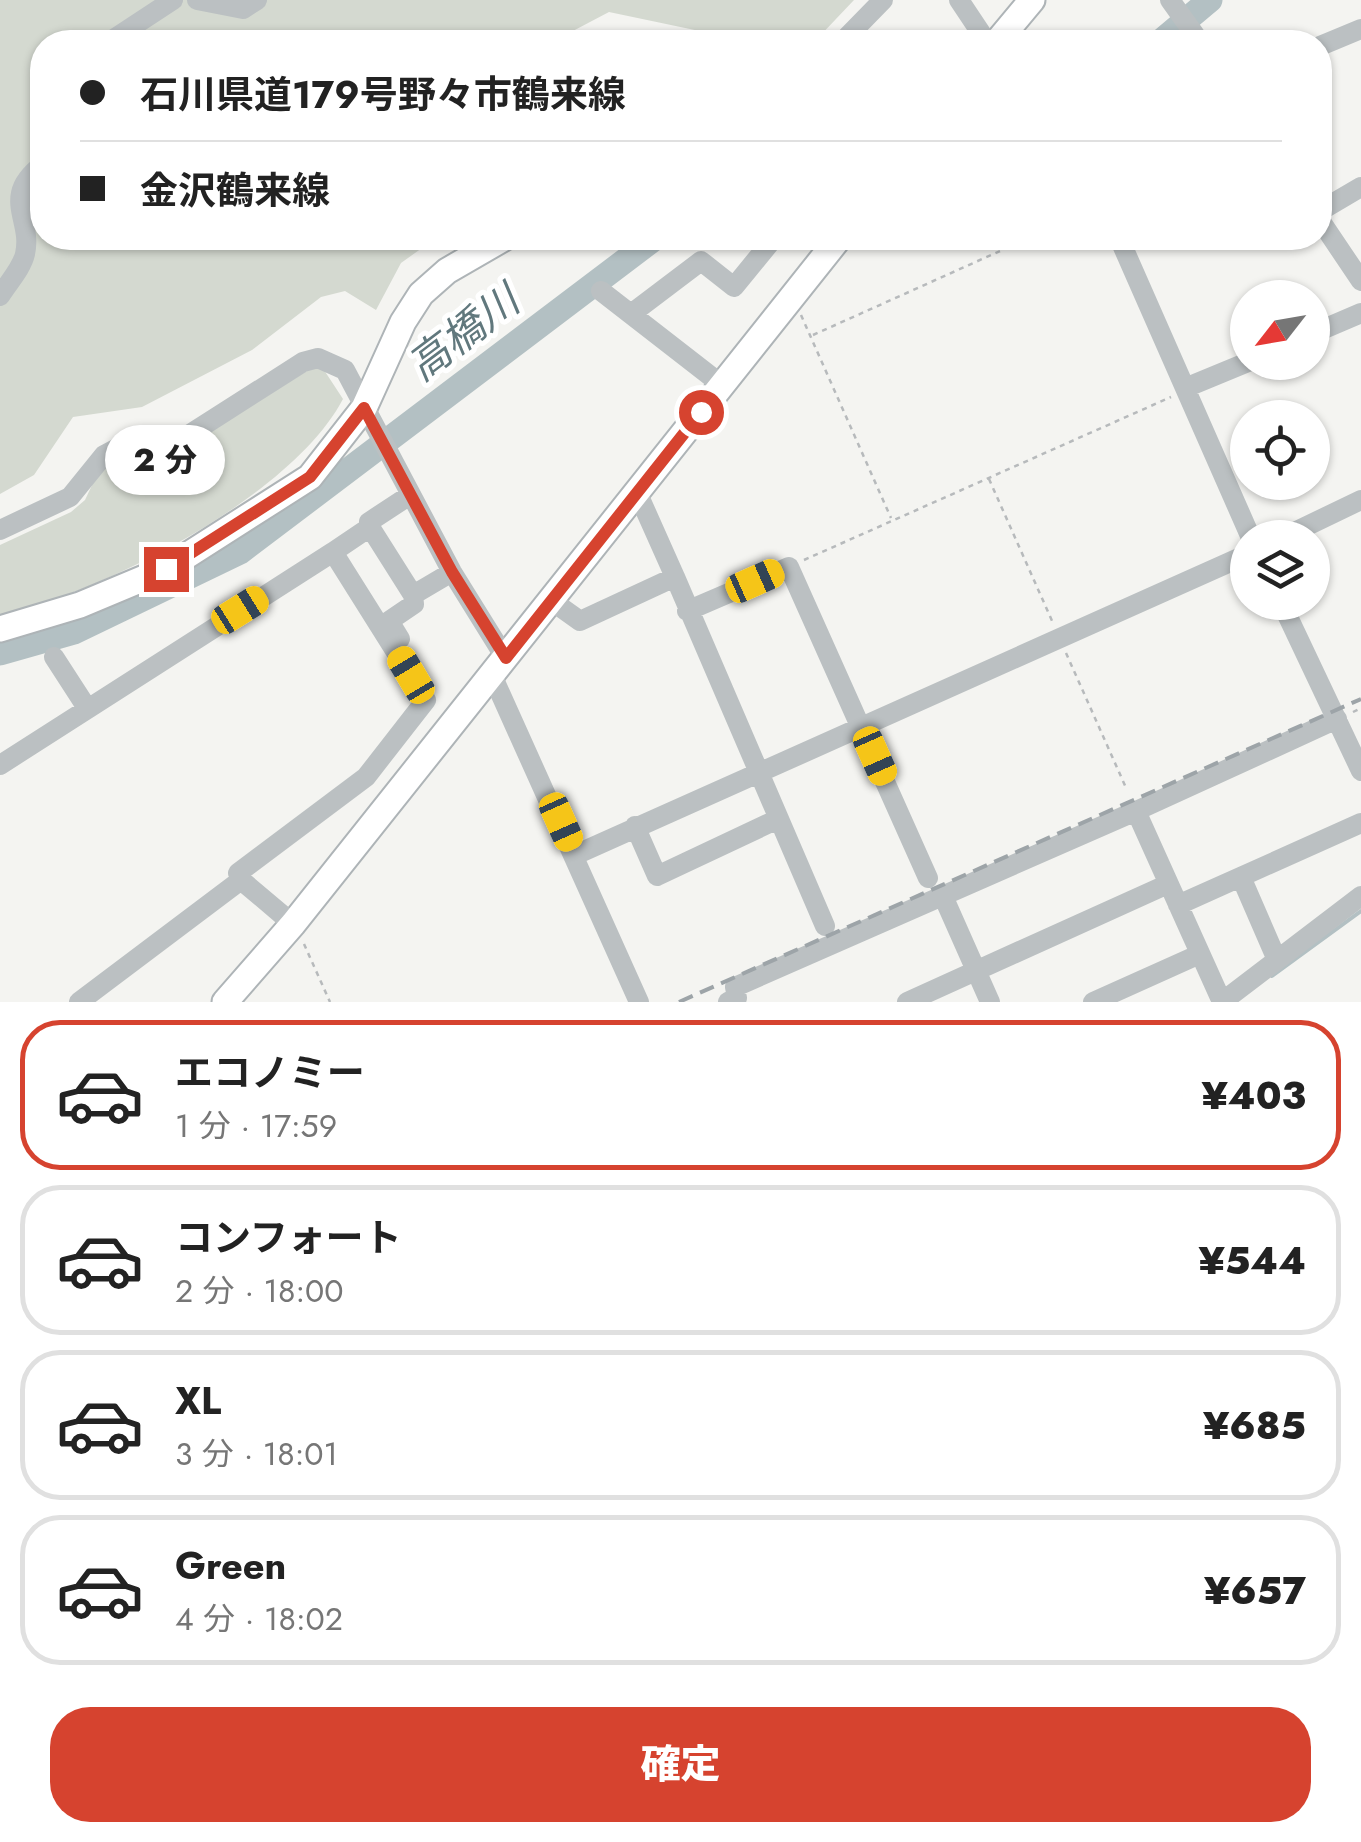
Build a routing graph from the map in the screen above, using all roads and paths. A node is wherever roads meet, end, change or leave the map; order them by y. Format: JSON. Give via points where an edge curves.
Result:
{"nodes":[{"id":1,"x":172,"y":0,"type":"edge"},
{"id":2,"x":197,"y":0,"type":"edge"},
{"id":3,"x":258,"y":0,"type":"edge"},
{"id":4,"x":882,"y":0,"type":"edge"},
{"id":5,"x":959,"y":0,"type":"edge"},
{"id":6,"x":1032,"y":0,"type":"edge"},
{"id":7,"x":127,"y":30,"type":"edge"},
{"id":8,"x":853,"y":30,"type":"edge"},
{"id":9,"x":979,"y":30,"type":"edge"},
{"id":10,"x":1006,"y":30,"type":"edge"},
{"id":11,"x":1361,"y":30,"type":"edge"},
{"id":12,"x":1332,"y":41,"type":"edge"},
{"id":13,"x":30,"y":174,"type":"edge"},
{"id":14,"x":1361,"y":187,"type":"edge"},
{"id":15,"x":1332,"y":204,"type":"edge"},
{"id":16,"x":1332,"y":238,"type":"edge"},
{"id":17,"x":484,"y":250,"type":"edge"},
{"id":18,"x":764,"y":250,"type":"edge"},
{"id":19,"x":829,"y":250,"type":"edge"},
{"id":20,"x":1002,"y":250,"type":"edge"},
{"id":21,"x":1124,"y":250,"type":"edge"},
{"id":22,"x":1361,"y":281,"type":"edge"},
{"id":23,"x":600,"y":291,"type":"dead end"},
{"id":24,"x":0,"y":296,"type":"edge"},
{"id":25,"x":1361,"y":313,"type":"edge"},
{"id":26,"x":631,"y":314,"type":"junction"},
{"id":27,"x":1330,"y":326,"type":"edge"},
{"id":28,"x":1230,"y":370,"type":"edge"},
{"id":29,"x":722,"y":385,"type":"junction"},
{"id":30,"x":1186,"y":389,"type":"junction"},
{"id":31,"x":364,"y":408,"type":"junction"},
{"id":32,"x":638,"y":494,"type":"junction"},
{"id":33,"x":410,"y":496,"type":"junction"},
{"id":34,"x":1361,"y":500,"type":"edge"},
{"id":35,"x":891,"y":520,"type":"junction"},
{"id":36,"x":1242,"y":520,"type":"edge"},
{"id":37,"x":1319,"y":520,"type":"edge"},
{"id":38,"x":370,"y":528,"type":"junction"},
{"id":39,"x":0,"y":530,"type":"edge"},
{"id":40,"x":333,"y":552,"type":"junction"},
{"id":41,"x":1230,"y":562,"type":"edge"},
{"id":42,"x":788,"y":566,"type":"junction"},
{"id":43,"x":452,"y":572,"type":"junction"},
{"id":44,"x":674,"y":578,"type":"junction"},
{"id":45,"x":413,"y":595,"type":"junction"},
{"id":46,"x":552,"y":601,"type":"junction"},
{"id":47,"x":687,"y":610,"type":"junction"},
{"id":48,"x":1290,"y":620,"type":"edge"},
{"id":49,"x":0,"y":629,"type":"edge"},
{"id":50,"x":54,"y":658,"type":"dead end"},
{"id":51,"x":499,"y":667,"type":"junction"},
{"id":52,"x":425,"y":679,"type":"dead end"},
{"id":53,"x":87,"y":708,"type":"junction"},
{"id":54,"x":1338,"y":719,"type":"junction"},
{"id":55,"x":862,"y":726,"type":"junction"},
{"id":56,"x":0,"y":765,"type":"edge"},
{"id":57,"x":758,"y":769,"type":"junction"},
{"id":58,"x":1361,"y":771,"type":"edge"},
{"id":59,"x":1136,"y":811,"type":"junction"},
{"id":60,"x":778,"y":819,"type":"junction"},
{"id":61,"x":1361,"y":823,"type":"edge"},
{"id":62,"x":636,"y":826,"type":"junction"},
{"id":63,"x":575,"y":854,"type":"junction"},
{"id":64,"x":1241,"y":877,"type":"junction"},
{"id":65,"x":928,"y":878,"type":"dead end"},
{"id":66,"x":241,"y":880,"type":"junction"},
{"id":67,"x":1168,"y":884,"type":"junction"},
{"id":68,"x":943,"y":896,"type":"junction"},
{"id":69,"x":1361,"y":896,"type":"edge"},
{"id":70,"x":1178,"y":905,"type":"junction"},
{"id":71,"x":294,"y":924,"type":"junction"},
{"id":72,"x":825,"y":926,"type":"dead end"},
{"id":73,"x":1200,"y":954,"type":"junction"},
{"id":74,"x":1276,"y":960,"type":"junction"},
{"id":75,"x":976,"y":970,"type":"junction"},
{"id":76,"x":736,"y":1001,"type":"edge"},
{"id":77,"x":79,"y":1002,"type":"edge"},
{"id":78,"x":226,"y":1002,"type":"edge"},
{"id":79,"x":330,"y":1002,"type":"edge"},
{"id":80,"x":639,"y":1002,"type":"edge"},
{"id":81,"x":907,"y":1002,"type":"edge"},
{"id":82,"x":990,"y":1002,"type":"edge"},
{"id":83,"x":1093,"y":1002,"type":"edge"},
{"id":84,"x":1221,"y":1002,"type":"edge"}],
"edges":[{"from":1,"to":7,"type":"street"},
{"from":2,"to":3,"type":"street","via":[[243,10]]},
{"from":4,"to":8,"type":"street"},
{"from":5,"to":9,"type":"street"},
{"from":6,"to":10,"type":"main road"},
{"from":11,"to":12,"type":"street"},
{"from":13,"to":24,"type":"street","via":[[19,215],[25,256]]},
{"from":14,"to":15,"type":"street"},
{"from":16,"to":22,"type":"street"},
{"from":17,"to":31,"type":"main road","via":[[420,294]]},
{"from":18,"to":26,"type":"street","via":[[734,287],[701,261]]},
{"from":19,"to":29,"type":"main road"},
{"from":20,"to":35,"type":"path","via":[[812,335]]},
{"from":21,"to":30,"type":"street"},
{"from":23,"to":26,"type":"street"},
{"from":25,"to":27,"type":"street"},
{"from":26,"to":29,"type":"street"},
{"from":28,"to":30,"type":"street"},
{"from":29,"to":32,"type":"main road"},
{"from":30,"to":35,"type":"path"},
{"from":30,"to":36,"type":"street"},
{"from":31,"to":33,"type":"street"},
{"from":31,"to":39,"type":"street","via":[[345,370],[318,358],[302,362],[187,436],[104,455],[70,497]]},
{"from":31,"to":49,"type":"main road","via":[[310,477],[166,569]]},
{"from":32,"to":44,"type":"street"},
{"from":32,"to":46,"type":"main road"},
{"from":33,"to":38,"type":"street","via":[[369,522]]},
{"from":33,"to":43,"type":"street"},
{"from":34,"to":37,"type":"street"},
{"from":35,"to":42,"type":"path"},
{"from":38,"to":40,"type":"street"},
{"from":38,"to":45,"type":"street"},
{"from":40,"to":53,"type":"street"},
{"from":40,"to":66,"type":"street","via":[[426,700],[366,777],[238,873]]},
{"from":41,"to":55,"type":"street"},
{"from":42,"to":47,"type":"street"},
{"from":42,"to":55,"type":"street"},
{"from":43,"to":45,"type":"street"},
{"from":43,"to":51,"type":"street"},
{"from":44,"to":46,"type":"street","via":[[580,621]]},
{"from":44,"to":47,"type":"street"},
{"from":45,"to":52,"type":"street","via":[[414,604],[389,621]]},
{"from":46,"to":51,"type":"main road"},
{"from":47,"to":57,"type":"street"},
{"from":48,"to":54,"type":"street"},
{"from":50,"to":53,"type":"street"},
{"from":51,"to":63,"type":"street"},
{"from":51,"to":71,"type":"main road"},
{"from":53,"to":56,"type":"street"},
{"from":54,"to":58,"type":"street"},
{"from":54,"to":59,"type":"street"},
{"from":55,"to":57,"type":"street"},
{"from":55,"to":65,"type":"street"},
{"from":57,"to":60,"type":"street"},
{"from":57,"to":62,"type":"street"},
{"from":59,"to":67,"type":"street"},
{"from":59,"to":68,"type":"street"},
{"from":60,"to":62,"type":"street","via":[[657,876]]},
{"from":60,"to":72,"type":"street"},
{"from":61,"to":64,"type":"street"},
{"from":62,"to":63,"type":"street"},
{"from":63,"to":80,"type":"street"},
{"from":64,"to":70,"type":"street"},
{"from":64,"to":74,"type":"street"},
{"from":66,"to":71,"type":"street"},
{"from":66,"to":77,"type":"street"},
{"from":67,"to":70,"type":"street"},
{"from":67,"to":75,"type":"street"},
{"from":68,"to":75,"type":"street"},
{"from":68,"to":76,"type":"street","via":[[735,987]]},
{"from":69,"to":74,"type":"street"},
{"from":70,"to":73,"type":"street"},
{"from":71,"to":78,"type":"main road"},
{"from":71,"to":79,"type":"path"},
{"from":73,"to":83,"type":"street"},
{"from":73,"to":84,"type":"street"},
{"from":74,"to":84,"type":"street"},
{"from":75,"to":81,"type":"street"},
{"from":75,"to":82,"type":"street"}]}
